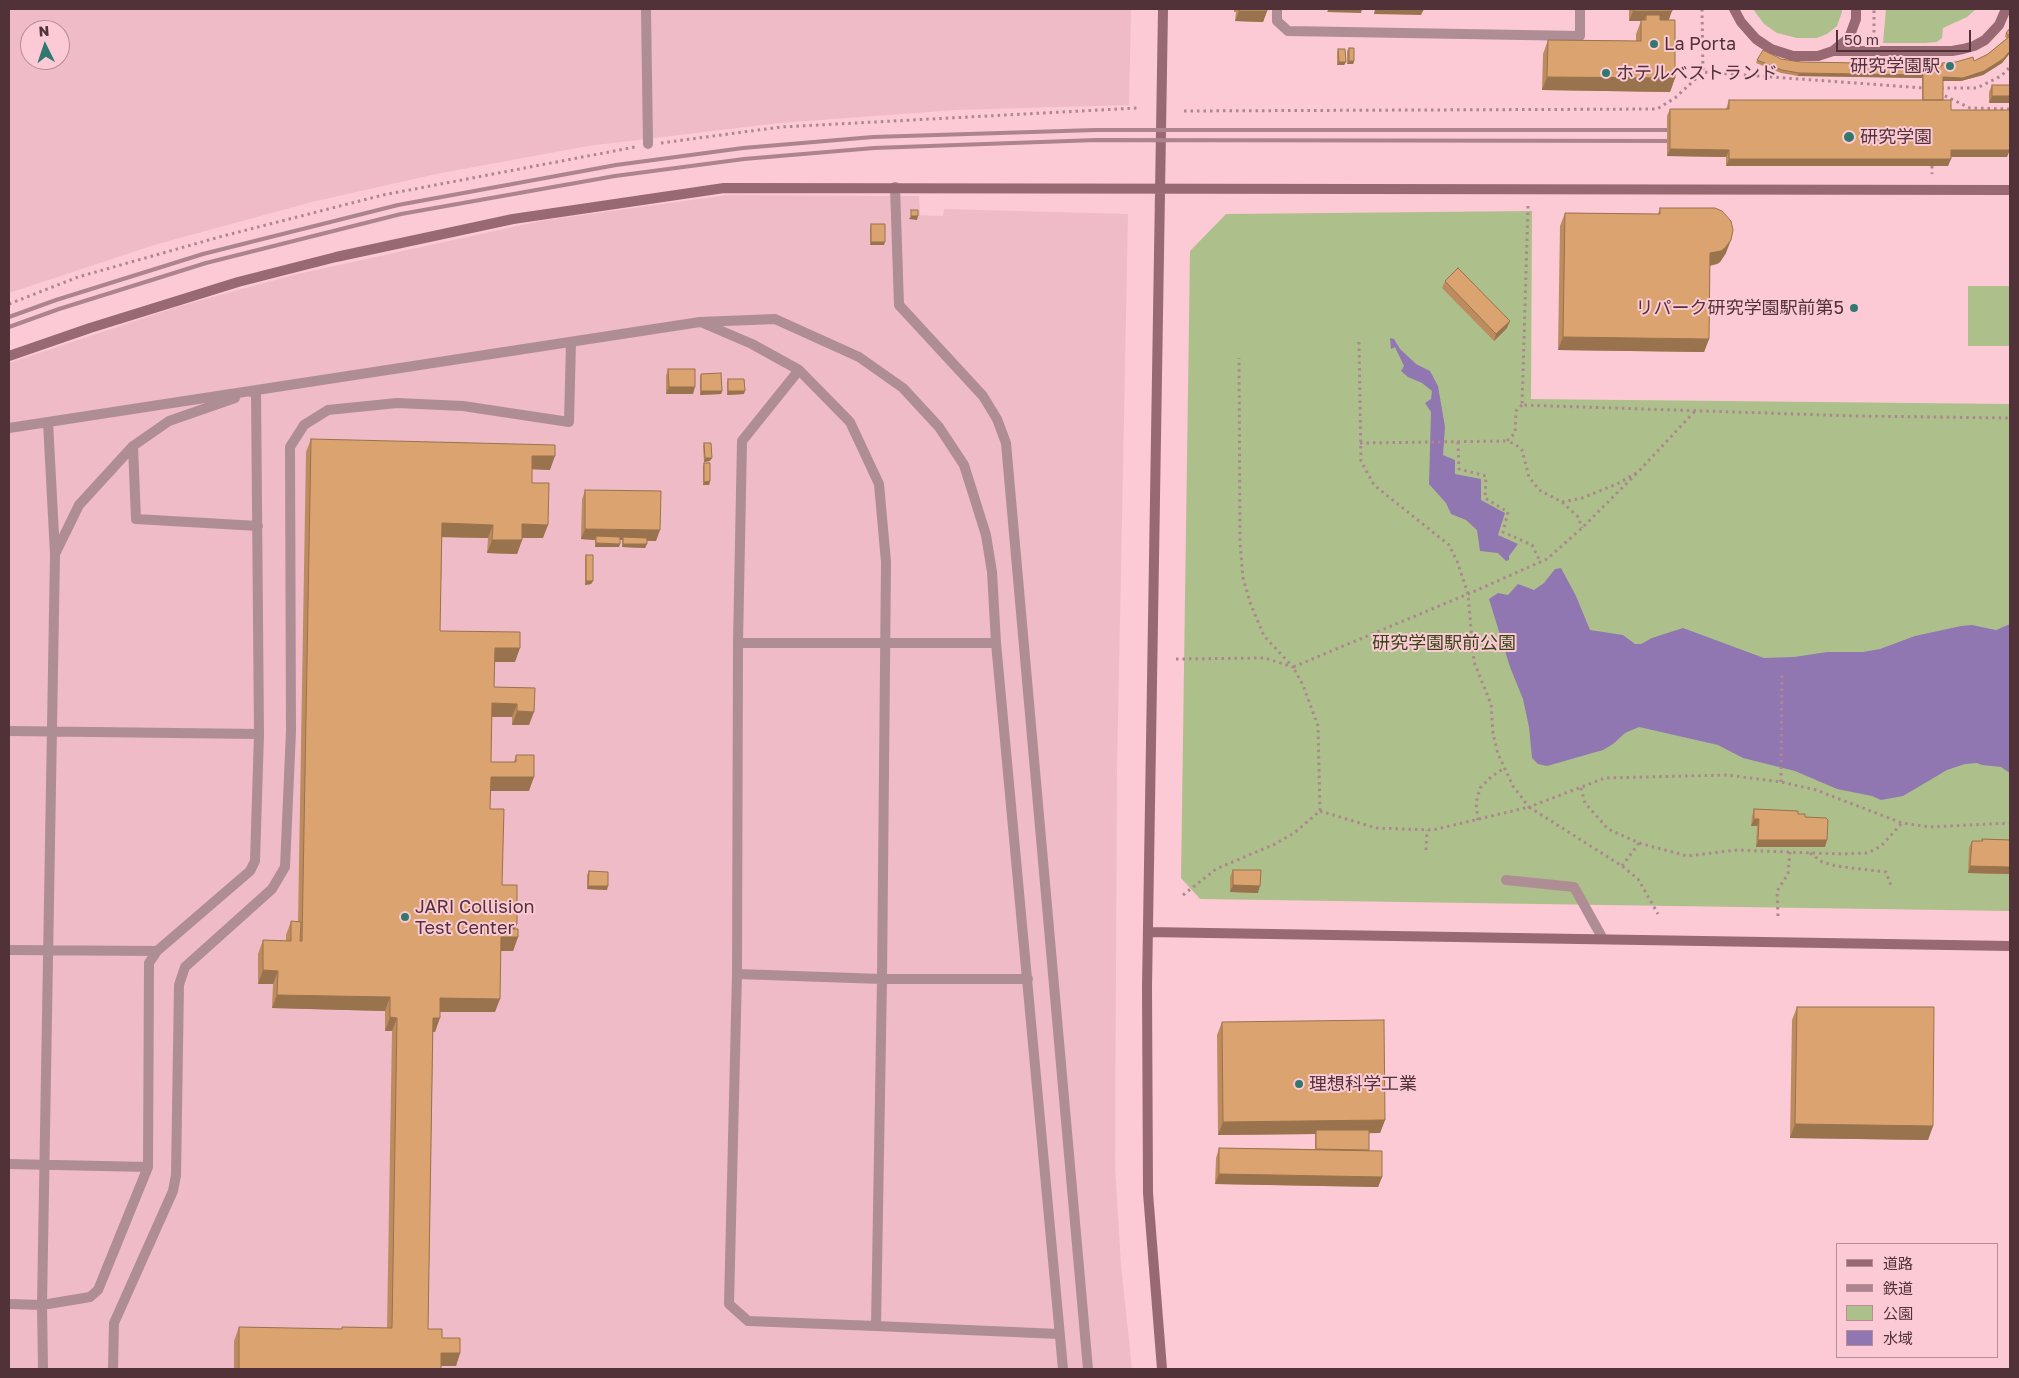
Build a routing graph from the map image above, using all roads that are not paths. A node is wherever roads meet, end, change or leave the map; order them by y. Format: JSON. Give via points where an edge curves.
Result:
{"nodes":[{"id":1,"x":646,"y":9,"type":"edge"},
{"id":2,"x":1163,"y":9,"type":"edge"},
{"id":3,"x":1277,"y":9,"type":"edge"},
{"id":4,"x":1580,"y":9,"type":"edge"},
{"id":5,"x":1734,"y":9,"type":"edge"},
{"id":6,"x":1856,"y":9,"type":"edge"},
{"id":7,"x":2006,"y":9,"type":"edge"},
{"id":8,"x":1833,"y":51,"type":"junction"},
{"id":9,"x":648,"y":144,"type":"road end"},
{"id":10,"x":895,"y":187,"type":"junction"},
{"id":11,"x":1161,"y":189,"type":"junction"},
{"id":12,"x":2010,"y":190,"type":"edge"},
{"id":13,"x":700,"y":322,"type":"junction"},
{"id":14,"x":571,"y":342,"type":"junction"},
{"id":15,"x":9,"y":356,"type":"edge"},
{"id":16,"x":799,"y":370,"type":"junction"},
{"id":17,"x":256,"y":390,"type":"junction"},
{"id":18,"x":48,"y":422,"type":"junction"},
{"id":19,"x":9,"y":428,"type":"edge"},
{"id":20,"x":133,"y":446,"type":"junction"},
{"id":21,"x":258,"y":526,"type":"junction"},
{"id":22,"x":55,"y":554,"type":"junction"},
{"id":23,"x":738,"y":642,"type":"junction"},
{"id":24,"x":885,"y":643,"type":"junction"},
{"id":25,"x":996,"y":644,"type":"junction"},
{"id":26,"x":9,"y":731,"type":"edge"},
{"id":27,"x":51,"y":731,"type":"junction"},
{"id":28,"x":259,"y":734,"type":"junction"},
{"id":29,"x":1506,"y":880,"type":"dead end"},
{"id":30,"x":1148,"y":932,"type":"junction"},
{"id":31,"x":1603,"y":939,"type":"junction"},
{"id":32,"x":2010,"y":946,"type":"edge"},
{"id":33,"x":9,"y":950,"type":"edge"},
{"id":34,"x":47,"y":950,"type":"junction"},
{"id":35,"x":157,"y":951,"type":"junction"},
{"id":36,"x":737,"y":974,"type":"junction"},
{"id":37,"x":882,"y":979,"type":"junction"},
{"id":38,"x":1028,"y":979,"type":"junction"},
{"id":39,"x":9,"y":1164,"type":"edge"},
{"id":40,"x":44,"y":1164,"type":"junction"},
{"id":41,"x":148,"y":1167,"type":"junction"},
{"id":42,"x":9,"y":1304,"type":"edge"},
{"id":43,"x":42,"y":1305,"type":"junction"},
{"id":44,"x":876,"y":1326,"type":"junction"},
{"id":45,"x":1059,"y":1334,"type":"junction"},
{"id":46,"x":43,"y":1369,"type":"edge"},
{"id":47,"x":113,"y":1369,"type":"edge"},
{"id":48,"x":1063,"y":1369,"type":"edge"},
{"id":49,"x":1088,"y":1369,"type":"edge"},
{"id":50,"x":1162,"y":1369,"type":"edge"}],
"edges":[{"from":1,"to":9,"type":"street"},
{"from":2,"to":11,"type":"street"},
{"from":3,"to":4,"type":"street","via":[[1277,21],[1288,31],[1580,36]]},
{"from":5,"to":8,"type":"street","via":[[1750,34],[1771,49],[1793,56],[1818,56]]},
{"from":6,"to":8,"type":"street","via":[[1849,38]]},
{"from":7,"to":8,"type":"street","via":[[1999,25],[1985,40],[1963,49]]},
{"from":10,"to":11,"type":"street"},
{"from":10,"to":15,"type":"street","via":[[724,188],[513,218],[238,282]]},
{"from":10,"to":49,"type":"street","via":[[899,305],[983,396],[1006,442]]},
{"from":11,"to":12,"type":"street"},
{"from":11,"to":30,"type":"street"},
{"from":13,"to":14,"type":"street"},
{"from":13,"to":16,"type":"street","via":[[752,344]]},
{"from":13,"to":25,"type":"street","via":[[775,319],[807,333],[859,357],[902,388],[939,427],[964,465],[986,534],[992,572]]},
{"from":14,"to":17,"type":"street"},
{"from":14,"to":47,"type":"street","via":[[569,422],[463,406],[396,404],[328,410],[304,425],[290,447],[291,731],[285,867],[272,889],[185,967],[179,986],[176,1174],[173,1191],[114,1323]]},
{"from":16,"to":23,"type":"street","via":[[742,441]]},
{"from":16,"to":24,"type":"street","via":[[850,422],[879,484],[886,562]]},
{"from":17,"to":18,"type":"street"},
{"from":17,"to":20,"type":"street","via":[[170,422]]},
{"from":17,"to":21,"type":"street"},
{"from":18,"to":19,"type":"street"},
{"from":18,"to":22,"type":"street"},
{"from":20,"to":21,"type":"street","via":[[136,519]]},
{"from":20,"to":22,"type":"street","via":[[79,505]]},
{"from":21,"to":28,"type":"street"},
{"from":22,"to":27,"type":"street"},
{"from":23,"to":24,"type":"street"},
{"from":23,"to":36,"type":"street"},
{"from":24,"to":25,"type":"street"},
{"from":24,"to":37,"type":"street"},
{"from":25,"to":38,"type":"street"},
{"from":26,"to":27,"type":"street"},
{"from":27,"to":28,"type":"street"},
{"from":27,"to":34,"type":"street"},
{"from":28,"to":35,"type":"street","via":[[255,861],[250,871]]},
{"from":29,"to":31,"type":"street","via":[[1574,887]]},
{"from":30,"to":31,"type":"street"},
{"from":30,"to":50,"type":"street","via":[[1148,1193]]},
{"from":31,"to":32,"type":"street"},
{"from":33,"to":34,"type":"street"},
{"from":34,"to":35,"type":"street"},
{"from":34,"to":40,"type":"street"},
{"from":35,"to":41,"type":"street","via":[[149,964]]},
{"from":36,"to":37,"type":"street"},
{"from":36,"to":44,"type":"street","via":[[729,1304],[748,1321]]},
{"from":37,"to":38,"type":"street"},
{"from":37,"to":44,"type":"street"},
{"from":38,"to":45,"type":"street"},
{"from":39,"to":40,"type":"street"},
{"from":40,"to":41,"type":"street"},
{"from":40,"to":43,"type":"street"},
{"from":41,"to":43,"type":"street","via":[[98,1290],[90,1297]]},
{"from":42,"to":43,"type":"street"},
{"from":43,"to":46,"type":"street"},
{"from":44,"to":45,"type":"street"},
{"from":45,"to":48,"type":"street"}]}
